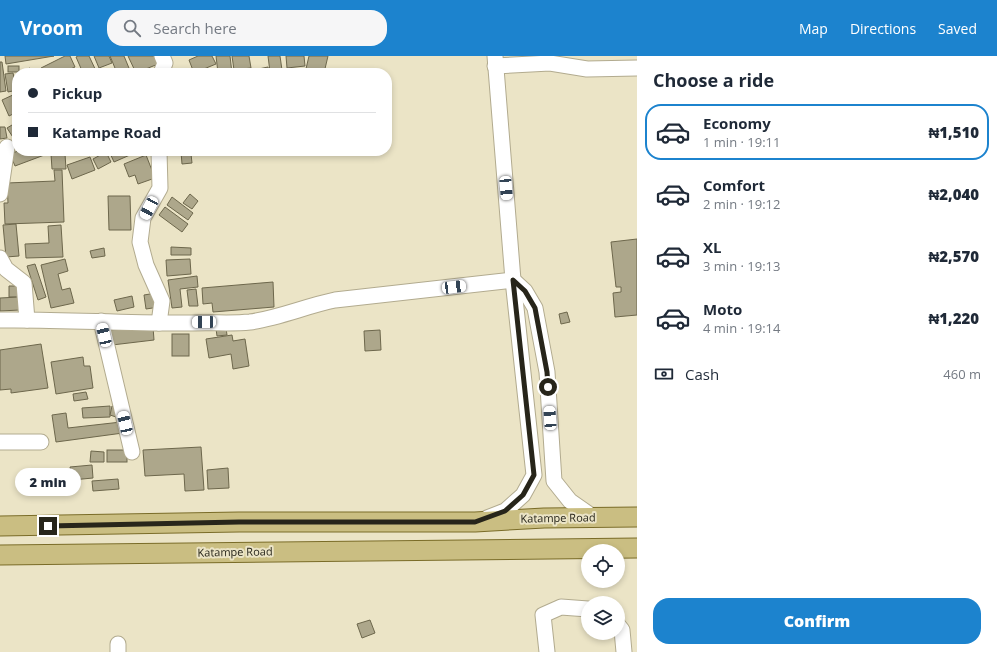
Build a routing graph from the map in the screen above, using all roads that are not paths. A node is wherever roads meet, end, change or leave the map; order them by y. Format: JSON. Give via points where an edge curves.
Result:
{"nodes":[{"id":1,"x":162,"y":56,"type":"edge"},
{"id":2,"x":495,"y":61,"type":"edge"},
{"id":3,"x":163,"y":68,"type":"edge"},
{"id":4,"x":637,"y":68,"type":"edge"},
{"id":5,"x":8,"y":146,"type":"edge"},
{"id":6,"x":159,"y":156,"type":"edge"},
{"id":7,"x":0,"y":194,"type":"edge"},
{"id":8,"x":0,"y":258,"type":"edge"},
{"id":9,"x":513,"y":280,"type":"junction"},
{"id":10,"x":0,"y":320,"type":"edge"},
{"id":11,"x":27,"y":320,"type":"junction"},
{"id":12,"x":101,"y":321,"type":"junction"},
{"id":13,"x":158,"y":323,"type":"junction"},
{"id":14,"x":0,"y":442,"type":"edge"},
{"id":15,"x":41,"y":442,"type":"dead end"},
{"id":16,"x":132,"y":452,"type":"dead end"},
{"id":17,"x":593,"y":517,"type":"junction"},
{"id":18,"x":637,"y":517,"type":"edge"},
{"id":19,"x":475,"y":522,"type":"junction"},
{"id":20,"x":0,"y":526,"type":"edge"},
{"id":21,"x":637,"y":548,"type":"edge"},
{"id":22,"x":0,"y":555,"type":"edge"},
{"id":23,"x":581,"y":608,"type":"edge"},
{"id":24,"x":623,"y":640,"type":"edge"},
{"id":25,"x":547,"y":652,"type":"edge"},
{"id":26,"x":624,"y":652,"type":"edge"}],
"edges":[{"from":1,"to":3,"type":"street","via":[[165,63]]},
{"from":2,"to":4,"type":"street","via":[[550,63],[587,69]]},
{"from":2,"to":9,"type":"street"},
{"from":5,"to":7,"type":"street"},
{"from":6,"to":13,"type":"street","via":[[160,188],[143,218],[140,242],[146,265],[162,301]]},
{"from":8,"to":11,"type":"street","via":[[6,269],[24,283]]},
{"from":9,"to":13,"type":"street","via":[[335,300],[250,322]]},
{"from":9,"to":17,"type":"street","via":[[525,291],[535,308],[547,372],[554,481],[570,501]]},
{"from":9,"to":19,"type":"street","via":[[534,475],[523,495],[505,511]]},
{"from":10,"to":11,"type":"street"},
{"from":11,"to":12,"type":"street"},
{"from":12,"to":13,"type":"street"},
{"from":12,"to":16,"type":"street"},
{"from":14,"to":15,"type":"street"},
{"from":17,"to":18,"type":"main road","name":"Katampe Road"},
{"from":17,"to":19,"type":"main road","name":"Katampe Road"},
{"from":19,"to":20,"type":"main road","name":"Katampe Road"},
{"from":21,"to":22,"type":"main road","name":"Katampe Road"},
{"from":23,"to":25,"type":"street","via":[[561,607],[543,615]]},
{"from":24,"to":26,"type":"street"}]}
